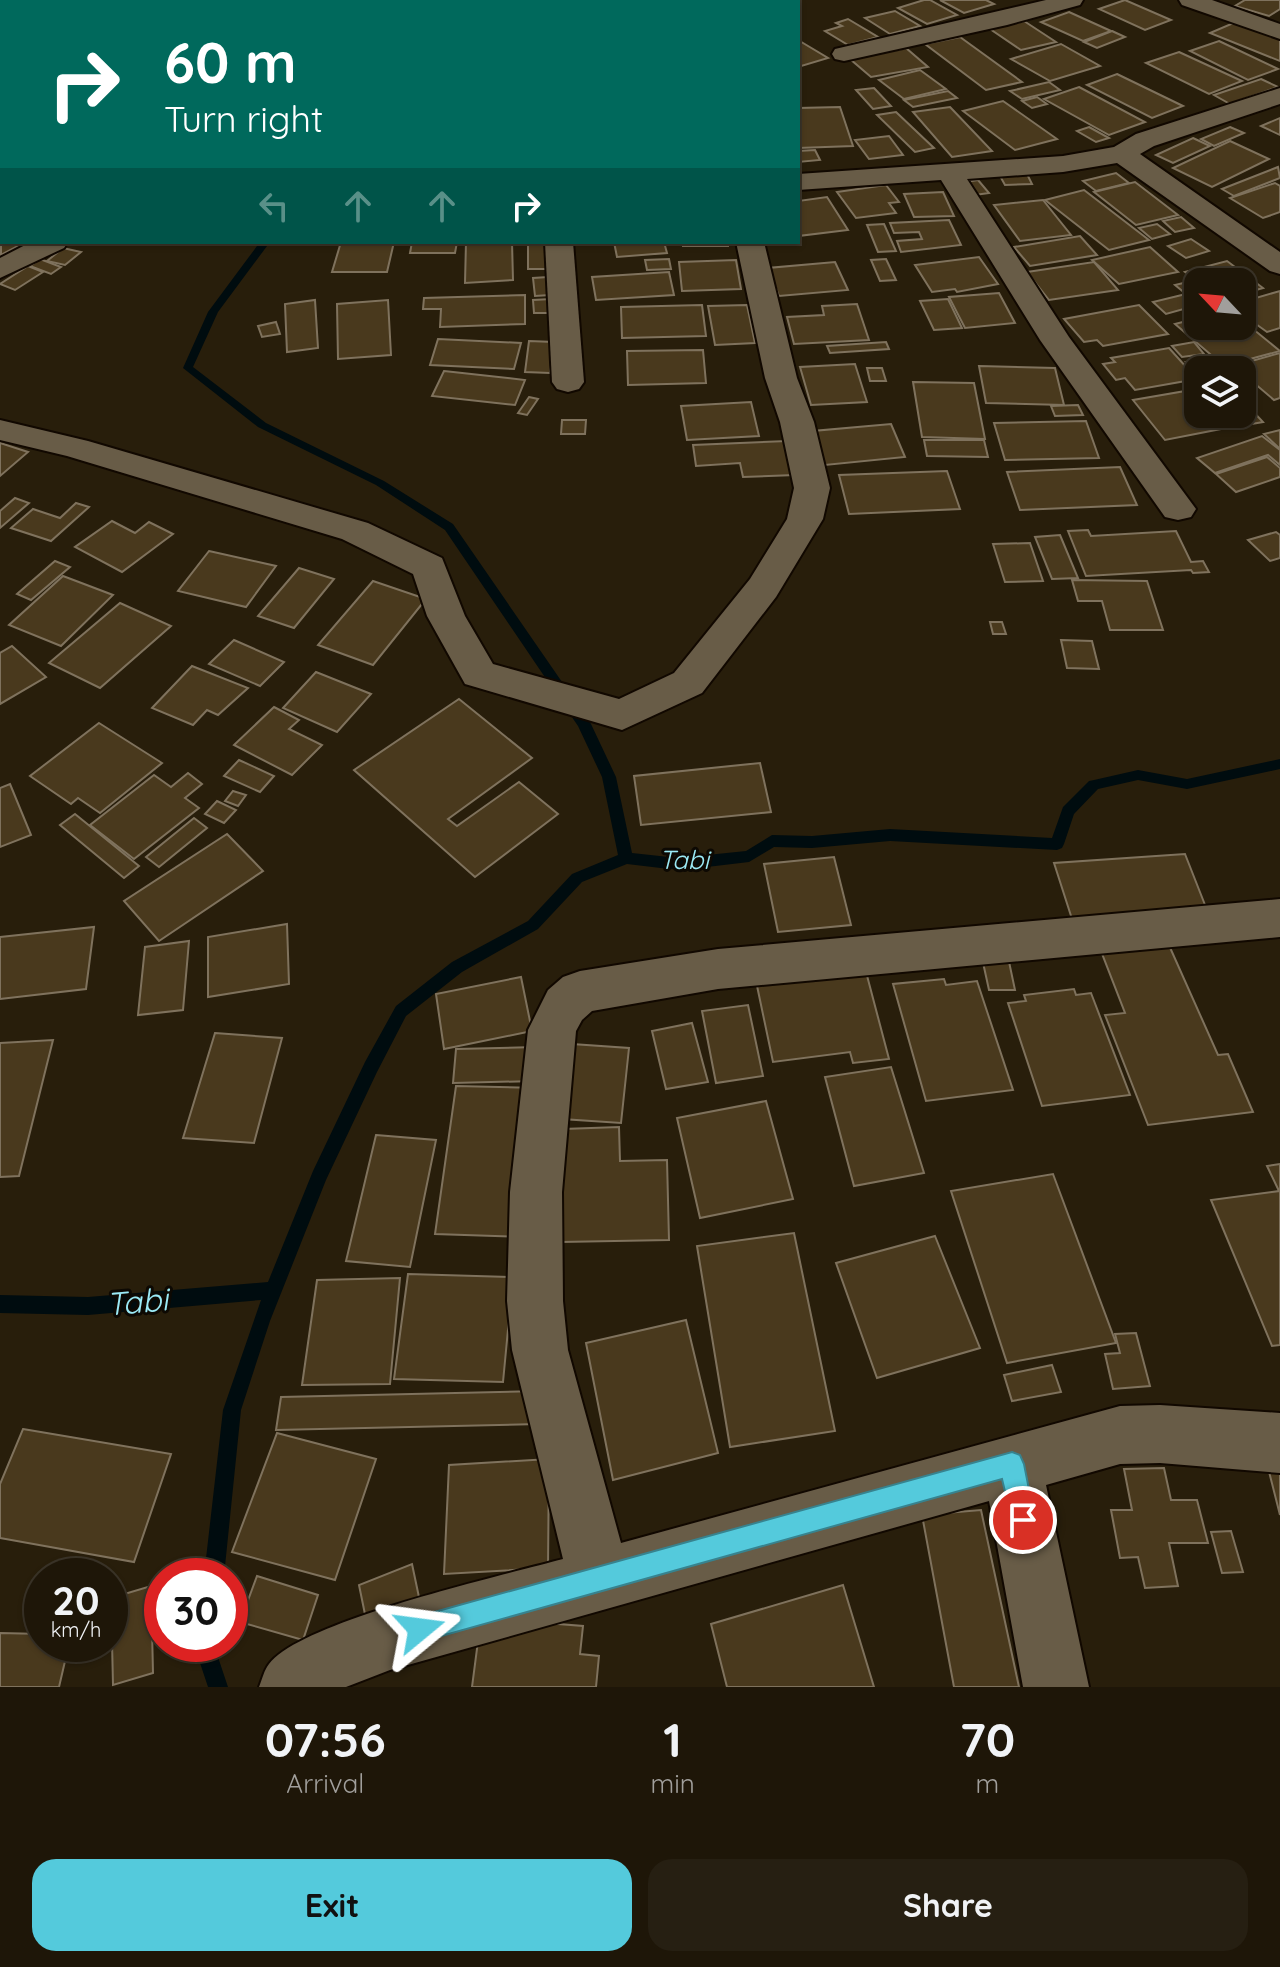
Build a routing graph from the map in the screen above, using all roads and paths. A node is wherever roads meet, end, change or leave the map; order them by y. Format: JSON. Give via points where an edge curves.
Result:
{"nodes":[{"id":1,"x":1072,"y":0,"type":"edge"},
{"id":2,"x":1190,"y":0,"type":"edge"},
{"id":3,"x":1280,"y":32,"type":"edge"},
{"id":4,"x":844,"y":54,"type":"dead end"},
{"id":5,"x":1280,"y":96,"type":"edge"},
{"id":6,"x":1122,"y":154,"type":"junction"},
{"id":7,"x":948,"y":170,"type":"junction"},
{"id":8,"x":800,"y":182,"type":"edge"},
{"id":9,"x":50,"y":244,"type":"edge"},
{"id":10,"x":559,"y":244,"type":"edge"},
{"id":11,"x":750,"y":244,"type":"edge"},
{"id":12,"x":1280,"y":265,"type":"edge"},
{"id":13,"x":0,"y":269,"type":"edge"},
{"id":14,"x":568,"y":382,"type":"dead end"},
{"id":15,"x":0,"y":430,"type":"edge"},
{"id":16,"x":1178,"y":509,"type":"dead end"},
{"id":17,"x":1280,"y":918,"type":"edge"},
{"id":18,"x":1280,"y":1443,"type":"edge"},
{"id":19,"x":1012,"y":1464,"type":"junction"},
{"id":20,"x":599,"y":1578,"type":"junction"},
{"id":21,"x":292,"y":1687,"type":"edge"},
{"id":22,"x":1056,"y":1687,"type":"edge"}],
"edges":[{"from":1,"to":4,"type":"street"},
{"from":2,"to":3,"type":"street"},
{"from":5,"to":6,"type":"street","via":[[1145,140]]},
{"from":6,"to":7,"type":"street","via":[[1063,164]]},
{"from":6,"to":12,"type":"street"},
{"from":7,"to":8,"type":"street"},
{"from":7,"to":16,"type":"street","via":[[1056,340]]},
{"from":9,"to":13,"type":"street"},
{"from":10,"to":14,"type":"street"},
{"from":11,"to":15,"type":"street","via":[[812,488],[805,519],[763,588],[688,683],[622,715],[479,674],[446,616],[429,567],[355,531]]},
{"from":17,"to":20,"type":"street","via":[[718,969],[580,992],[565,1005],[552,1030],[536,1192],[535,1301],[540,1350]]},
{"from":18,"to":19,"type":"street","via":[[1120,1435]]},
{"from":19,"to":20,"type":"street"},
{"from":19,"to":22,"type":"street"},
{"from":20,"to":21,"type":"street","via":[[390,1638],[320,1665]]}]}
